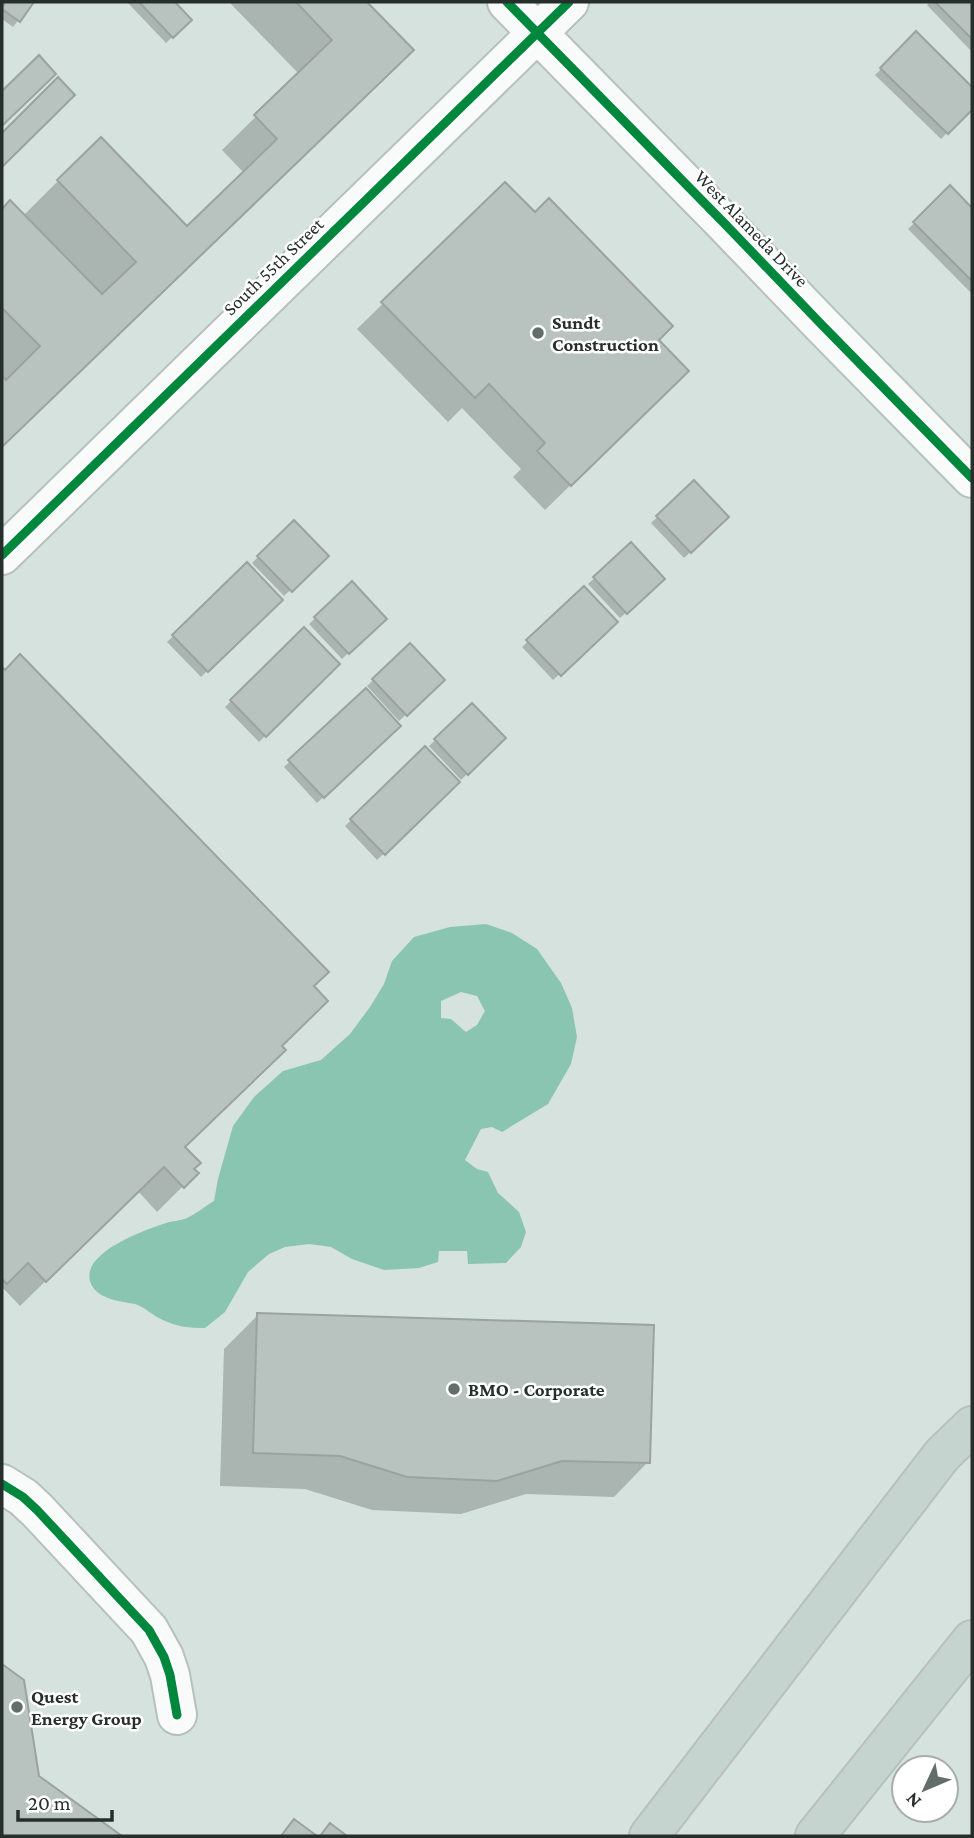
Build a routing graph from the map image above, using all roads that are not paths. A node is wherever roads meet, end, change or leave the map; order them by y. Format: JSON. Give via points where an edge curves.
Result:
{"nodes":[{"id":1,"x":507,"y":2,"type":"edge"},
{"id":2,"x":569,"y":2,"type":"edge"},
{"id":3,"x":537,"y":33,"type":"junction"},
{"id":4,"x":972,"y":478,"type":"edge"},
{"id":5,"x":2,"y":555,"type":"edge"},
{"id":6,"x":972,"y":1426,"type":"edge"},
{"id":7,"x":2,"y":1484,"type":"edge"},
{"id":8,"x":972,"y":1640,"type":"edge"},
{"id":9,"x":177,"y":1715,"type":"dead end"},
{"id":10,"x":649,"y":1836,"type":"edge"},
{"id":11,"x":815,"y":1836,"type":"edge"}],
"edges":[{"from":1,"to":3,"type":"street","name":"West Alameda Drive"},
{"from":2,"to":3,"type":"street","name":"South 55th Street"},
{"from":3,"to":4,"type":"street","name":"West Alameda Drive"},
{"from":3,"to":5,"type":"street","name":"South 55th Street"},
{"from":6,"to":10,"type":"highway","via":[[942,1455]]},
{"from":7,"to":9,"type":"street","via":[[37,1510],[149,1630],[170,1675]]},
{"from":8,"to":11,"type":"highway"}]}
